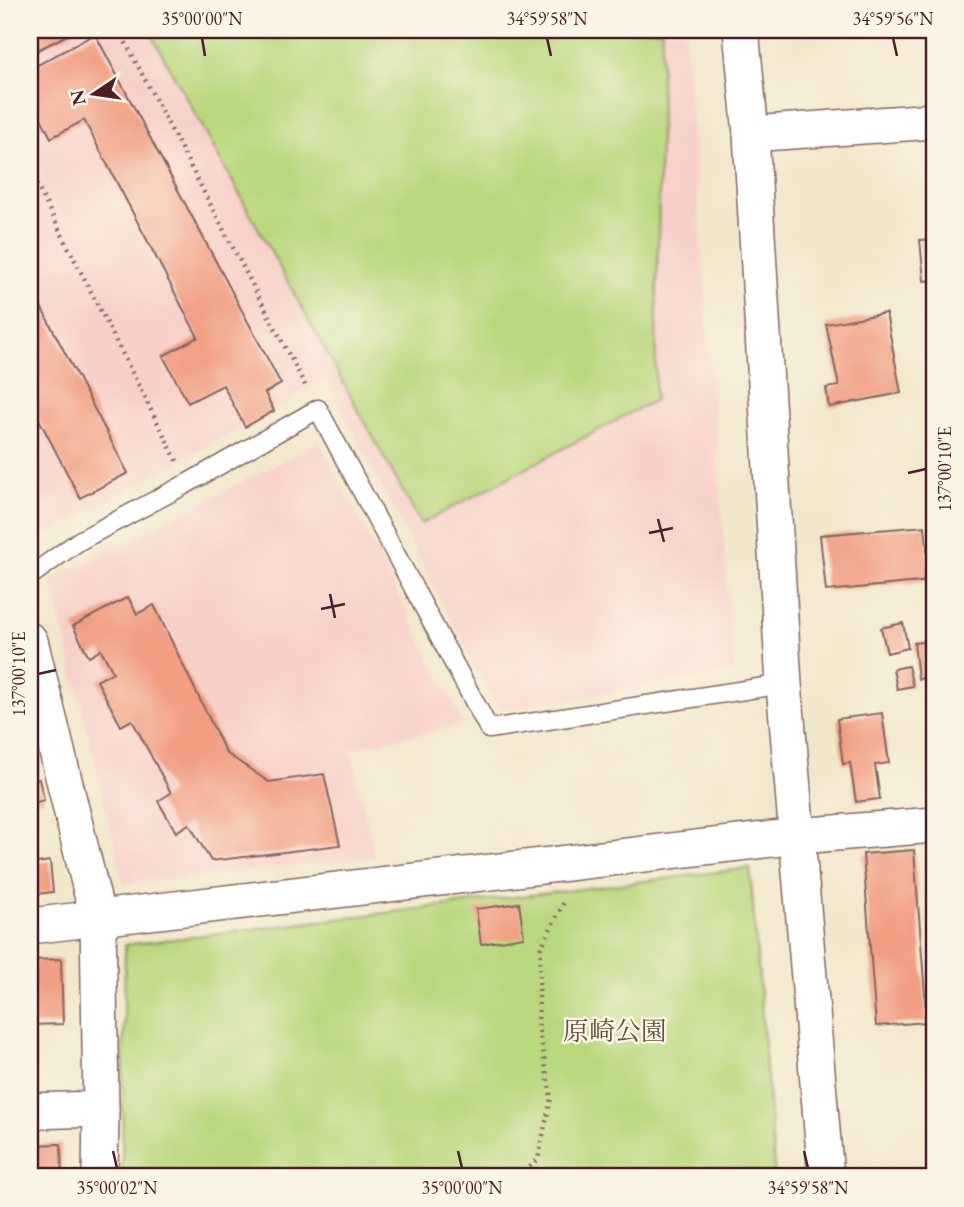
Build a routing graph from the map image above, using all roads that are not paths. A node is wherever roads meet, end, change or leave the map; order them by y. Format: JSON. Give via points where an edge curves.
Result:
{"nodes":[{"id":1,"x":741,"y":30,"type":"edge"},
{"id":2,"x":934,"y":121,"type":"edge"},
{"id":3,"x":751,"y":134,"type":"junction"},
{"id":4,"x":30,"y":576,"type":"edge"},
{"id":5,"x":30,"y":641,"type":"edge"},
{"id":6,"x":784,"y":684,"type":"junction"},
{"id":7,"x":934,"y":825,"type":"edge"},
{"id":8,"x":798,"y":836,"type":"junction"},
{"id":9,"x":98,"y":919,"type":"junction"},
{"id":10,"x":30,"y":926,"type":"edge"},
{"id":11,"x":102,"y":1109,"type":"junction"},
{"id":12,"x":30,"y":1111,"type":"edge"},
{"id":13,"x":100,"y":1177,"type":"edge"},
{"id":14,"x":826,"y":1177,"type":"edge"}],
"edges":[{"from":1,"to":3,"type":"street"},
{"from":2,"to":3,"type":"street"},
{"from":3,"to":6,"type":"street"},
{"from":4,"to":6,"type":"lane","via":[[79,541],[318,409],[489,729]]},
{"from":5,"to":9,"type":"street"},
{"from":6,"to":8,"type":"street"},
{"from":7,"to":8,"type":"street"},
{"from":8,"to":9,"type":"street"},
{"from":8,"to":14,"type":"street"},
{"from":9,"to":10,"type":"street"},
{"from":9,"to":11,"type":"street"},
{"from":11,"to":12,"type":"street"},
{"from":11,"to":13,"type":"street"}]}
